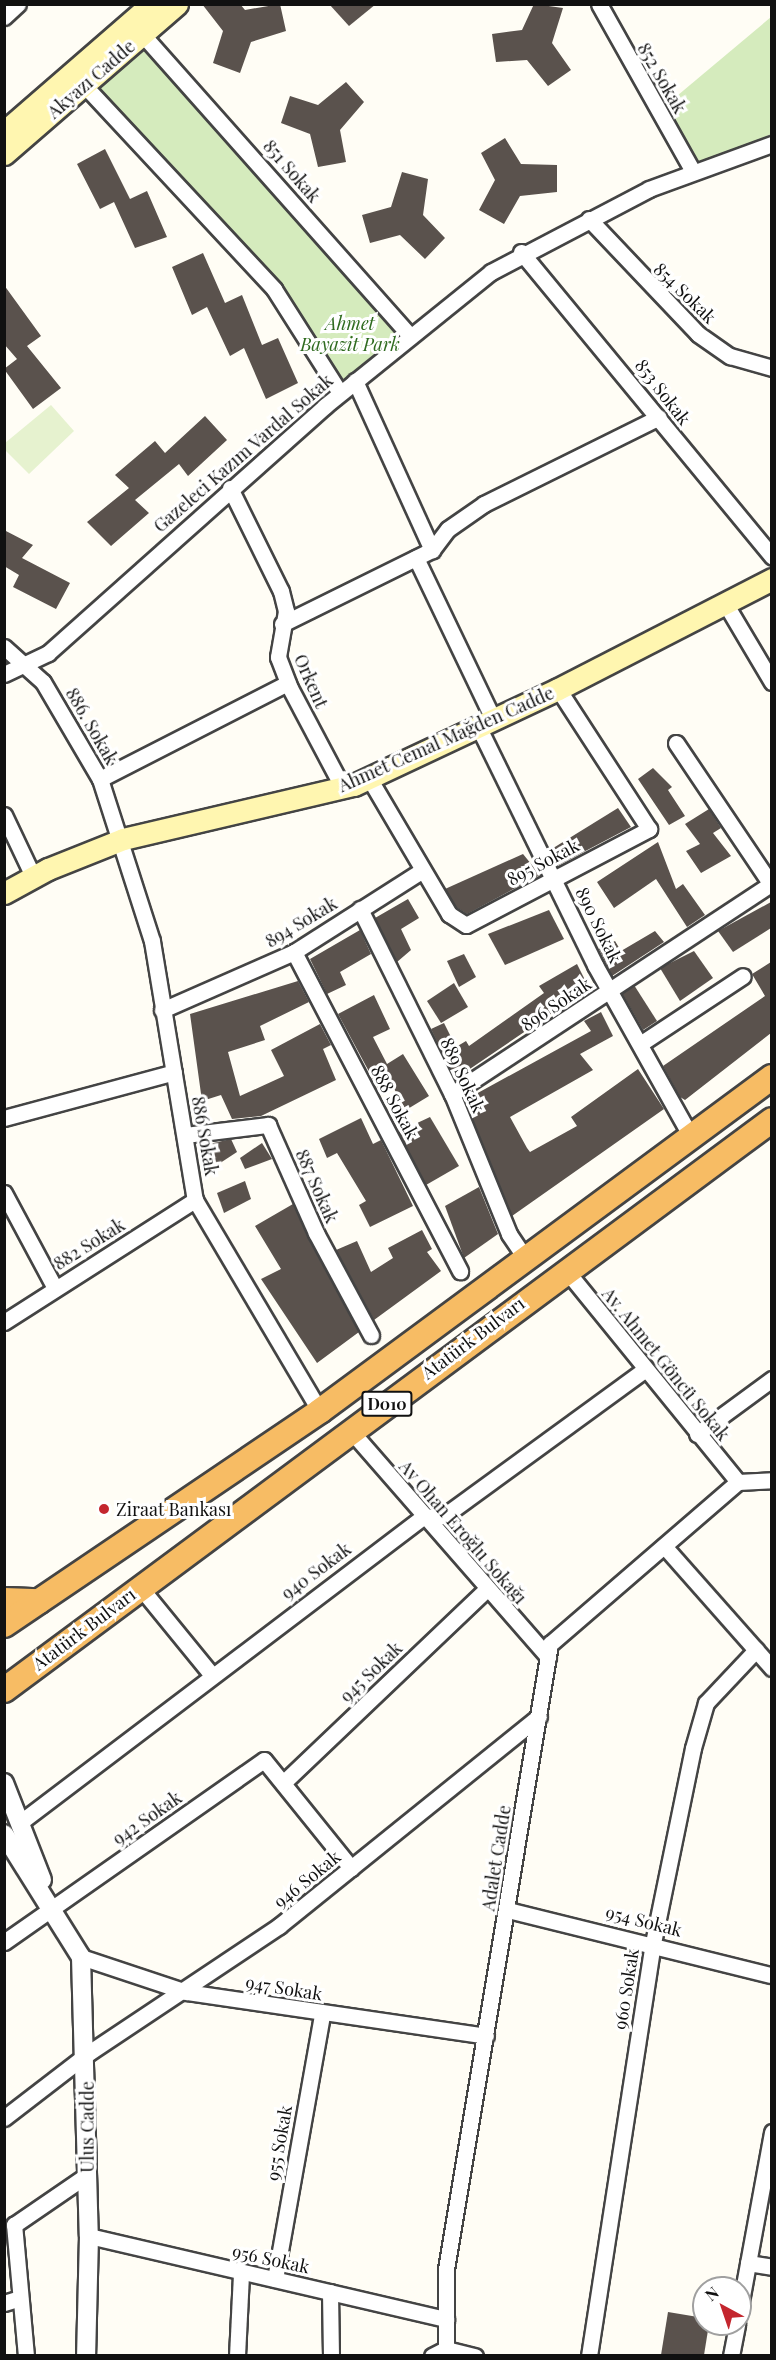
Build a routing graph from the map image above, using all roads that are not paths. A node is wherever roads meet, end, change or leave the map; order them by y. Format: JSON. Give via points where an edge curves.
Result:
{"nodes":[{"id":1,"x":18,"y":4,"type":"edge"},
{"id":2,"x":151,"y":4,"type":"edge"},
{"id":3,"x":177,"y":4,"type":"edge"},
{"id":4,"x":598,"y":4,"type":"edge"},
{"id":5,"x":4,"y":17,"type":"edge"},
{"id":6,"x":143,"y":35,"type":"junction"},
{"id":7,"x":84,"y":85,"type":"junction"},
{"id":8,"x":4,"y":132,"type":"edge"},
{"id":9,"x":771,"y":144,"type":"edge"},
{"id":10,"x":4,"y":154,"type":"edge"},
{"id":11,"x":692,"y":170,"type":"junction"},
{"id":12,"x":589,"y":219,"type":"junction"},
{"id":13,"x":521,"y":252,"type":"junction"},
{"id":14,"x":410,"y":336,"type":"junction"},
{"id":15,"x":771,"y":367,"type":"edge"},
{"id":16,"x":355,"y":381,"type":"junction"},
{"id":17,"x":340,"y":393,"type":"junction"},
{"id":18,"x":659,"y":417,"type":"junction"},
{"id":19,"x":230,"y":488,"type":"junction"},
{"id":20,"x":432,"y":550,"type":"junction"},
{"id":21,"x":771,"y":557,"type":"edge"},
{"id":22,"x":416,"y":558,"type":"junction"},
{"id":23,"x":771,"y":579,"type":"edge"},
{"id":24,"x":725,"y":603,"type":"junction"},
{"id":25,"x":282,"y":624,"type":"junction"},
{"id":26,"x":4,"y":647,"type":"edge"},
{"id":27,"x":24,"y":667,"type":"junction"},
{"id":28,"x":4,"y":674,"type":"edge"},
{"id":29,"x":771,"y":682,"type":"edge"},
{"id":30,"x":288,"y":683,"type":"junction"},
{"id":31,"x":558,"y":689,"type":"junction"},
{"id":32,"x":485,"y":723,"type":"junction"},
{"id":33,"x":676,"y":743,"type":"dead end"},
{"id":34,"x":369,"y":778,"type":"junction"},
{"id":35,"x":100,"y":779,"type":"junction"},
{"id":36,"x":343,"y":788,"type":"junction"},
{"id":37,"x":4,"y":815,"type":"edge"},
{"id":38,"x":123,"y":839,"type":"junction"},
{"id":39,"x":422,"y":871,"type":"junction"},
{"id":40,"x":33,"y":876,"type":"junction"},
{"id":41,"x":555,"y":878,"type":"junction"},
{"id":42,"x":771,"y":885,"type":"edge"},
{"id":43,"x":4,"y":893,"type":"edge"},
{"id":44,"x":360,"y":909,"type":"junction"},
{"id":45,"x":294,"y":952,"type":"junction"},
{"id":46,"x":743,"y":976,"type":"dead end"},
{"id":47,"x":610,"y":991,"type":"junction"},
{"id":48,"x":162,"y":1010,"type":"junction"},
{"id":49,"x":640,"y":1044,"type":"junction"},
{"id":50,"x":174,"y":1072,"type":"junction"},
{"id":51,"x":771,"y":1077,"type":"edge"},
{"id":52,"x":452,"y":1094,"type":"junction"},
{"id":53,"x":4,"y":1118,"type":"edge"},
{"id":54,"x":771,"y":1120,"type":"edge"},
{"id":55,"x":185,"y":1135,"type":"junction"},
{"id":56,"x":691,"y":1137,"type":"junction"},
{"id":57,"x":4,"y":1193,"type":"edge"},
{"id":58,"x":195,"y":1200,"type":"junction"},
{"id":59,"x":526,"y":1259,"type":"junction"},
{"id":60,"x":565,"y":1269,"type":"junction"},
{"id":61,"x":460,"y":1272,"type":"dead end"},
{"id":62,"x":55,"y":1288,"type":"junction"},
{"id":63,"x":4,"y":1322,"type":"edge"},
{"id":64,"x":371,"y":1335,"type":"dead end"},
{"id":65,"x":643,"y":1371,"type":"junction"},
{"id":66,"x":771,"y":1379,"type":"edge"},
{"id":67,"x":320,"y":1411,"type":"junction"},
{"id":68,"x":351,"y":1431,"type":"junction"},
{"id":69,"x":697,"y":1434,"type":"junction"},
{"id":70,"x":771,"y":1480,"type":"edge"},
{"id":71,"x":738,"y":1482,"type":"junction"},
{"id":72,"x":423,"y":1517,"type":"junction"},
{"id":73,"x":664,"y":1546,"type":"junction"},
{"id":74,"x":140,"y":1587,"type":"junction"},
{"id":75,"x":487,"y":1589,"type":"junction"},
{"id":76,"x":4,"y":1600,"type":"edge"},
{"id":77,"x":39,"y":1601,"type":"junction"},
{"id":78,"x":4,"y":1625,"type":"edge"},
{"id":79,"x":756,"y":1650,"type":"junction"},
{"id":80,"x":548,"y":1657,"type":"junction"},
{"id":81,"x":771,"y":1668,"type":"edge"},
{"id":82,"x":211,"y":1674,"type":"junction"},
{"id":83,"x":4,"y":1690,"type":"edge"},
{"id":84,"x":538,"y":1716,"type":"junction"},
{"id":85,"x":4,"y":1783,"type":"edge"},
{"id":86,"x":283,"y":1783,"type":"junction"},
{"id":87,"x":22,"y":1821,"type":"junction"},
{"id":88,"x":4,"y":1834,"type":"edge"},
{"id":89,"x":351,"y":1868,"type":"junction"},
{"id":90,"x":51,"y":1907,"type":"junction"},
{"id":91,"x":508,"y":1910,"type":"junction"},
{"id":92,"x":4,"y":1942,"type":"edge"},
{"id":93,"x":653,"y":1943,"type":"junction"},
{"id":94,"x":81,"y":1957,"type":"junction"},
{"id":95,"x":771,"y":1974,"type":"edge"},
{"id":96,"x":186,"y":1992,"type":"junction"},
{"id":97,"x":322,"y":2014,"type":"junction"},
{"id":98,"x":486,"y":2036,"type":"junction"},
{"id":99,"x":87,"y":2054,"type":"junction"},
{"id":100,"x":4,"y":2118,"type":"edge"},
{"id":101,"x":771,"y":2132,"type":"edge"},
{"id":102,"x":87,"y":2175,"type":"junction"},
{"id":103,"x":89,"y":2236,"type":"junction"},
{"id":104,"x":748,"y":2263,"type":"junction"},
{"id":105,"x":771,"y":2267,"type":"edge"},
{"id":106,"x":241,"y":2273,"type":"junction"},
{"id":107,"x":746,"y":2276,"type":"edge"},
{"id":108,"x":275,"y":2279,"type":"junction"},
{"id":109,"x":330,"y":2292,"type":"junction"},
{"id":110,"x":20,"y":2298,"type":"junction"},
{"id":111,"x":4,"y":2303,"type":"edge"},
{"id":112,"x":446,"y":2319,"type":"junction"},
{"id":113,"x":735,"y":2336,"type":"edge"},
{"id":114,"x":441,"y":2353,"type":"edge"},
{"id":115,"x":26,"y":2355,"type":"edge"},
{"id":116,"x":86,"y":2355,"type":"edge"},
{"id":117,"x":237,"y":2355,"type":"edge"},
{"id":118,"x":331,"y":2355,"type":"edge"},
{"id":119,"x":475,"y":2355,"type":"edge"},
{"id":120,"x":589,"y":2355,"type":"edge"},
{"id":121,"x":731,"y":2355,"type":"edge"}],
"edges":[{"from":1,"to":5,"type":"street"},
{"from":2,"to":8,"type":"main road","name":"Akyazı Cadde"},
{"from":3,"to":6,"type":"main road","name":"Akyazı Cadde"},
{"from":4,"to":11,"type":"street","name":"852 Sokak"},
{"from":6,"to":7,"type":"main road","name":"Akyazı Cadde"},
{"from":6,"to":14,"type":"street","name":"851 Sokak"},
{"from":7,"to":10,"type":"main road","name":"Akyazı Cadde"},
{"from":7,"to":17,"type":"street","via":[[274,289]]},
{"from":9,"to":11,"type":"street","name":"Gazeleci Kazım Vardal Sokak"},
{"from":11,"to":12,"type":"street","name":"Gazeleci Kazım Vardal Sokak"},
{"from":12,"to":13,"type":"street","name":"Gazeleci Kazım Vardal Sokak"},
{"from":12,"to":15,"type":"street","name":"854 Sokak","via":[[698,334],[730,356]]},
{"from":13,"to":14,"type":"street","name":"Gazeleci Kazım Vardal Sokak"},
{"from":13,"to":18,"type":"street","name":"853 Sokak"},
{"from":14,"to":16,"type":"street","name":"Gazeleci Kazım Vardal Sokak"},
{"from":16,"to":17,"type":"street","name":"Gazeleci Kazım Vardal Sokak"},
{"from":16,"to":20,"type":"street"},
{"from":17,"to":19,"type":"street","name":"Gazeleci Kazım Vardal Sokak"},
{"from":18,"to":20,"type":"street","via":[[484,504],[448,529]]},
{"from":18,"to":21,"type":"street","name":"853 Sokak"},
{"from":19,"to":25,"type":"street","name":"Orkent","via":[[282,591],[286,611]]},
{"from":19,"to":27,"type":"street","name":"Gazeleci Kazım Vardal Sokak","via":[[74,630]]},
{"from":20,"to":22,"type":"street"},
{"from":22,"to":25,"type":"street"},
{"from":22,"to":32,"type":"street"},
{"from":23,"to":24,"type":"main road","name":"Ahmet Cemal Mağden Cadde"},
{"from":24,"to":29,"type":"street"},
{"from":24,"to":31,"type":"main road","name":"Ahmet Cemal Mağden Cadde"},
{"from":25,"to":30,"type":"street","name":"Orkent","via":[[278,657]]},
{"from":26,"to":27,"type":"street","name":"886. Sokak"},
{"from":27,"to":28,"type":"street","name":"Gazeleci Kazım Vardal Sokak"},
{"from":27,"to":35,"type":"street","name":"886. Sokak","via":[[44,682]]},
{"from":30,"to":35,"type":"street"},
{"from":30,"to":36,"type":"street","name":"Orkent"},
{"from":31,"to":32,"type":"main road","name":"Ahmet Cemal Mağden Cadde"},
{"from":31,"to":41,"type":"street","name":"895 Sokak","via":[[649,829]]},
{"from":32,"to":34,"type":"main road","name":"Ahmet Cemal Mağden Cadde"},
{"from":32,"to":41,"type":"street","name":"890 Sokak"},
{"from":33,"to":42,"type":"street"},
{"from":34,"to":36,"type":"main road","name":"Ahmet Cemal Mağden Cadde"},
{"from":34,"to":39,"type":"street","name":"895 Sokak"},
{"from":35,"to":38,"type":"street","name":"886. Sokak"},
{"from":36,"to":38,"type":"main road","name":"Ahmet Cemal Mağden Cadde"},
{"from":37,"to":40,"type":"street"},
{"from":38,"to":40,"type":"main road","name":"Ahmet Cemal Mağden Cadde"},
{"from":38,"to":48,"type":"street","name":"886 Sokak","via":[[152,941]]},
{"from":39,"to":41,"type":"street","name":"895 Sokak","via":[[449,914],[466,925]]},
{"from":39,"to":44,"type":"street","name":"894 Sokak"},
{"from":40,"to":43,"type":"main road","name":"Ahmet Cemal Mağden Cadde"},
{"from":41,"to":47,"type":"street","name":"890 Sokak"},
{"from":42,"to":47,"type":"street","name":"896 Sokak"},
{"from":44,"to":45,"type":"street","name":"894 Sokak"},
{"from":44,"to":52,"type":"street","name":"889 Sokak"},
{"from":45,"to":48,"type":"street","name":"894 Sokak"},
{"from":45,"to":61,"type":"street","name":"888 Sokak"},
{"from":46,"to":49,"type":"street"},
{"from":47,"to":49,"type":"street","name":"890 Sokak"},
{"from":47,"to":52,"type":"street","name":"896 Sokak"},
{"from":48,"to":50,"type":"street","name":"886 Sokak"},
{"from":49,"to":56,"type":"street","name":"890 Sokak"},
{"from":50,"to":53,"type":"street"},
{"from":50,"to":55,"type":"street","name":"886 Sokak"},
{"from":51,"to":56,"type":"highway","name":"Atatürk Bulvarı","number":"D010"},
{"from":52,"to":59,"type":"street","name":"889 Sokak","via":[[509,1234]]},
{"from":54,"to":60,"type":"highway","name":"Atatürk Bulvarı","number":"D010"},
{"from":55,"to":58,"type":"street","name":"886 Sokak"},
{"from":55,"to":64,"type":"street","name":"887 Sokak","via":[[268,1125],[316,1233]]},
{"from":56,"to":59,"type":"highway","name":"Atatürk Bulvarı","number":"D010"},
{"from":57,"to":62,"type":"street"},
{"from":58,"to":62,"type":"street","name":"882 Sokak"},
{"from":58,"to":67,"type":"street","name":"886 Sokak"},
{"from":59,"to":67,"type":"highway","name":"Atatürk Bulvarı","number":"D010"},
{"from":60,"to":65,"type":"street","name":"Av. Ahmet Göncü Sokak"},
{"from":60,"to":68,"type":"highway","name":"Atatürk Bulvarı","number":"D010"},
{"from":62,"to":63,"type":"street","name":"882 Sokak"},
{"from":65,"to":69,"type":"street","name":"Av. Ahmet Göncü Sokak"},
{"from":65,"to":72,"type":"street","name":"940 Sokak","via":[[444,1516]]},
{"from":66,"to":69,"type":"street"},
{"from":67,"to":77,"type":"highway","name":"Atatürk Bulvarı","number":"D010"},
{"from":68,"to":72,"type":"street","name":"Av Ohan Eroğlu Sokağı"},
{"from":68,"to":74,"type":"highway","name":"Atatürk Bulvarı","number":"D010"},
{"from":69,"to":71,"type":"street","name":"Av. Ahmet Göncü Sokak"},
{"from":70,"to":71,"type":"street"},
{"from":71,"to":73,"type":"street","name":"Adalet Cadde"},
{"from":72,"to":75,"type":"street","name":"Av Ohan Eroğlu Sokağı"},
{"from":72,"to":82,"type":"street","name":"940 Sokak"},
{"from":73,"to":79,"type":"street"},
{"from":73,"to":80,"type":"street","name":"Adalet Cadde","via":[[550,1644]]},
{"from":74,"to":82,"type":"street"},
{"from":74,"to":83,"type":"highway","name":"Atatürk Bulvarı","number":"D010"},
{"from":75,"to":80,"type":"street","name":"Av Ohan Eroğlu Sokağı"},
{"from":75,"to":86,"type":"street","name":"945 Sokak"},
{"from":76,"to":77,"type":"highway"},
{"from":77,"to":78,"type":"highway","name":"Atatürk Bulvarı","number":"D010"},
{"from":79,"to":81,"type":"street"},
{"from":79,"to":93,"type":"street","name":"960 Sokak","via":[[706,1703]]},
{"from":80,"to":84,"type":"street","name":"Adalet Cadde"},
{"from":82,"to":87,"type":"street","name":"940 Sokak"},
{"from":84,"to":89,"type":"street","name":"946 Sokak"},
{"from":84,"to":91,"type":"street","name":"Adalet Cadde"},
{"from":85,"to":87,"type":"street","name":"Ulus Cadde"},
{"from":86,"to":89,"type":"street"},
{"from":86,"to":90,"type":"street","name":"942 Sokak","via":[[264,1760]]},
{"from":87,"to":90,"type":"street","name":"Ulus Cadde"},
{"from":88,"to":90,"type":"street","name":"Ulus Cadde"},
{"from":89,"to":96,"type":"street","name":"946 Sokak"},
{"from":90,"to":92,"type":"street","name":"942 Sokak"},
{"from":90,"to":94,"type":"street","name":"Ulus Cadde"},
{"from":91,"to":93,"type":"street","name":"954 Sokak"},
{"from":91,"to":98,"type":"street","name":"Adalet Cadde"},
{"from":93,"to":95,"type":"street","name":"954 Sokak"},
{"from":93,"to":120,"type":"street","name":"960 Sokak"},
{"from":94,"to":96,"type":"street","name":"947 Sokak"},
{"from":94,"to":99,"type":"street","name":"Ulus Cadde"},
{"from":96,"to":97,"type":"street","name":"947 Sokak"},
{"from":96,"to":99,"type":"street","name":"946 Sokak"},
{"from":97,"to":98,"type":"street","name":"947 Sokak"},
{"from":97,"to":108,"type":"street","name":"955 Sokak"},
{"from":98,"to":112,"type":"street","name":"Adalet Cadde","via":[[446,2269]]},
{"from":99,"to":100,"type":"street","name":"946 Sokak"},
{"from":99,"to":102,"type":"street","name":"Ulus Cadde"},
{"from":101,"to":104,"type":"street"},
{"from":102,"to":103,"type":"street","name":"Ulus Cadde"},
{"from":102,"to":110,"type":"street","via":[[14,2225]]},
{"from":103,"to":106,"type":"street","name":"956 Sokak"},
{"from":103,"to":116,"type":"street","name":"Ulus Cadde"},
{"from":104,"to":105,"type":"street"},
{"from":104,"to":107,"type":"street"},
{"from":106,"to":108,"type":"street","name":"956 Sokak"},
{"from":106,"to":117,"type":"street"},
{"from":108,"to":109,"type":"street","name":"956 Sokak"},
{"from":109,"to":112,"type":"street","name":"956 Sokak"},
{"from":109,"to":118,"type":"street"},
{"from":110,"to":111,"type":"street"},
{"from":110,"to":115,"type":"street"},
{"from":112,"to":114,"type":"street","name":"Adalet Cadde"},
{"from":113,"to":121,"type":"street"},
{"from":114,"to":119,"type":"street"}]}
